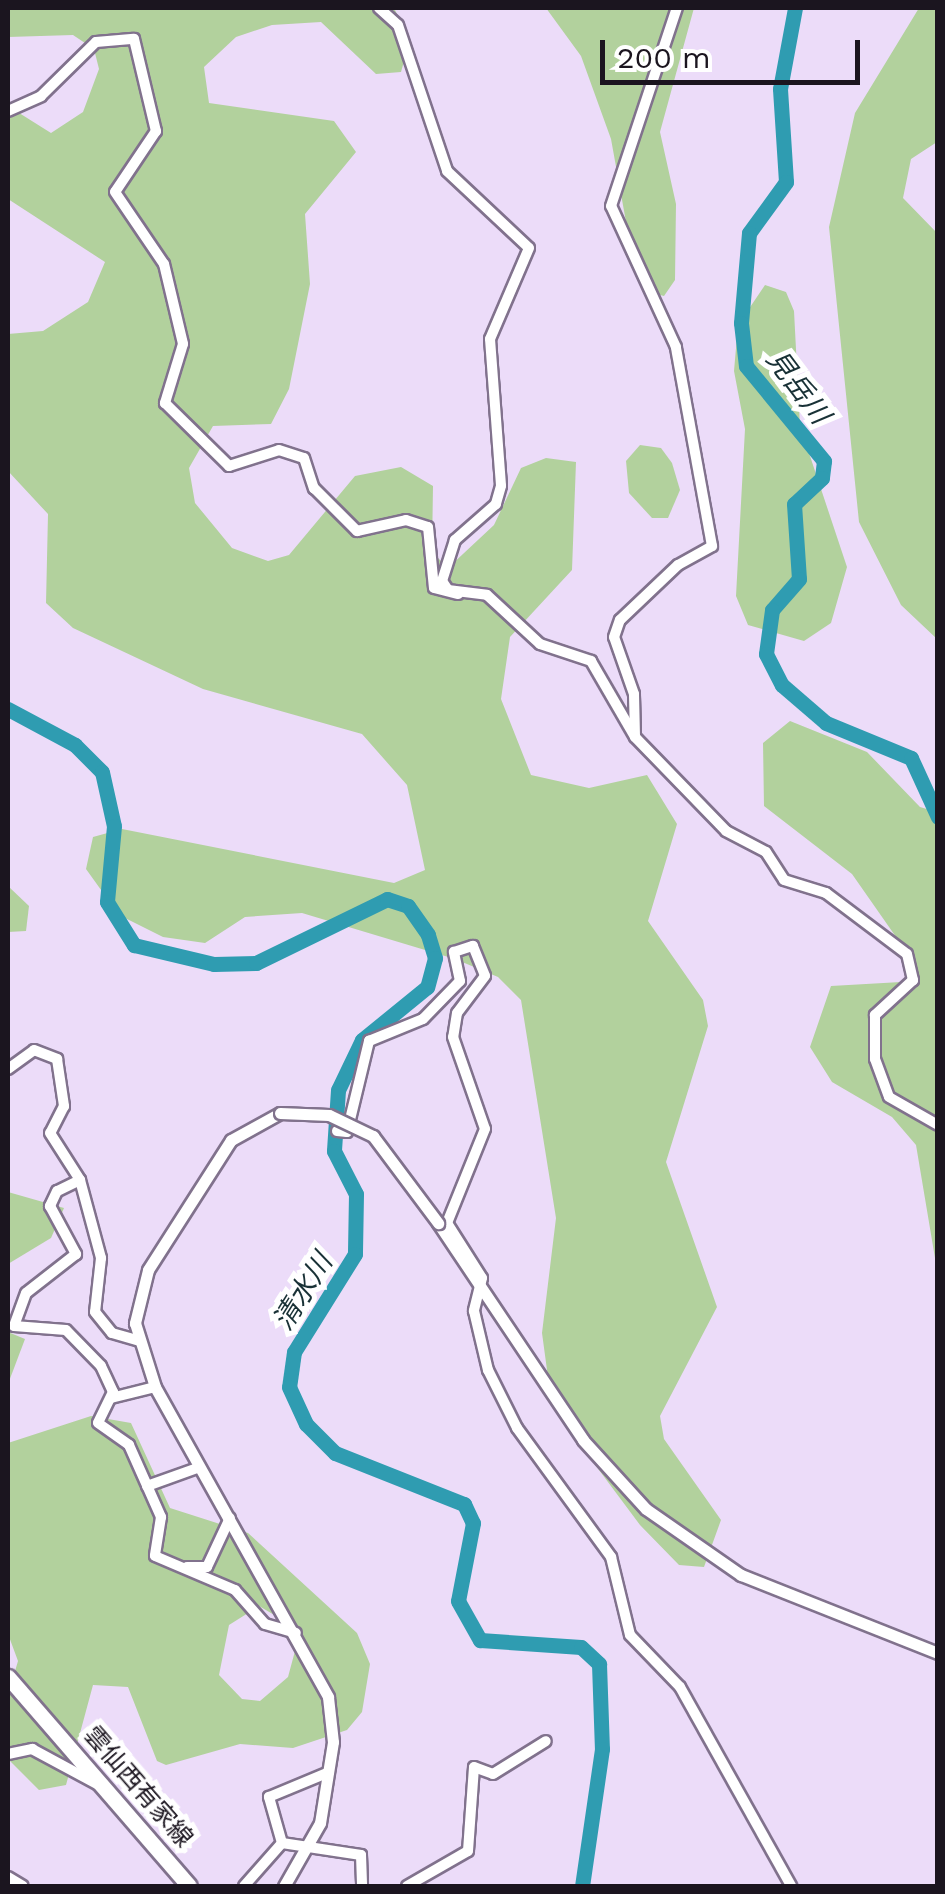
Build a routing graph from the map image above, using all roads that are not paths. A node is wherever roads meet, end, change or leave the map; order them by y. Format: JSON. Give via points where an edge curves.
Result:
{"nodes":[{"id":1,"x":379,"y":8,"type":"edge"},
{"id":2,"x":677,"y":8,"type":"edge"},
{"id":3,"x":8,"y":112,"type":"edge"},
{"id":4,"x":463,"y":592,"type":"junction"},
{"id":5,"x":635,"y":737,"type":"junction"},
{"id":6,"x":8,"y":1069,"type":"edge"},
{"id":7,"x":938,"y":1124,"type":"edge"},
{"id":8,"x":337,"y":1131,"type":"dead end"},
{"id":9,"x":80,"y":1180,"type":"junction"},
{"id":10,"x":479,"y":1293,"type":"junction"},
{"id":11,"x":137,"y":1340,"type":"junction"},
{"id":12,"x":155,"y":1387,"type":"junction"},
{"id":13,"x":112,"y":1398,"type":"junction"},
{"id":14,"x":200,"y":1467,"type":"junction"},
{"id":15,"x":147,"y":1486,"type":"junction"},
{"id":16,"x":230,"y":1518,"type":"junction"},
{"id":17,"x":166,"y":1561,"type":"junction"},
{"id":18,"x":296,"y":1633,"type":"junction"},
{"id":19,"x":938,"y":1653,"type":"edge"},
{"id":20,"x":8,"y":1677,"type":"edge"},
{"id":21,"x":546,"y":1741,"type":"dead end"},
{"id":22,"x":8,"y":1754,"type":"edge"},
{"id":23,"x":329,"y":1772,"type":"junction"},
{"id":24,"x":112,"y":1787,"type":"junction"},
{"id":25,"x":315,"y":1842,"type":"junction"},
{"id":26,"x":282,"y":1843,"type":"junction"},
{"id":27,"x":430,"y":1874,"type":"junction"},
{"id":28,"x":8,"y":1876,"type":"edge"},
{"id":29,"x":24,"y":1886,"type":"edge"},
{"id":30,"x":189,"y":1886,"type":"edge"},
{"id":31,"x":244,"y":1886,"type":"edge"},
{"id":32,"x":284,"y":1886,"type":"edge"},
{"id":33,"x":362,"y":1886,"type":"edge"},
{"id":34,"x":408,"y":1886,"type":"edge"},
{"id":35,"x":434,"y":1886,"type":"edge"},
{"id":36,"x":791,"y":1886,"type":"edge"}],
"edges":[{"from":1,"to":4,"type":"street","via":[[398,25],[447,172],[528,248],[490,339],[501,486],[443,565],[448,590]]},
{"from":2,"to":5,"type":"street","via":[[612,206],[676,347],[712,546],[678,564],[620,620],[614,636],[634,694]]},
{"from":3,"to":4,"type":"street","via":[[41,96],[96,42],[134,39],[156,130],[115,192],[164,264],[183,344],[165,403],[229,466],[279,450],[304,458],[314,488],[357,531],[418,521],[433,539],[434,588],[441,597]]},
{"from":4,"to":5,"type":"street","via":[[487,594],[553,651],[592,661]]},
{"from":5,"to":7,"type":"street","via":[[726,831],[766,852],[784,880],[826,892],[906,954],[913,980],[875,1015],[875,1058],[889,1098]]},
{"from":6,"to":9,"type":"street","via":[[34,1050],[57,1060],[64,1106],[50,1133]]},
{"from":8,"to":10,"type":"street","via":[[348,1132],[369,1041],[423,1019],[460,981],[454,952],[473,946],[485,976],[457,1013],[453,1038],[486,1129],[447,1223],[482,1278]]},
{"from":9,"to":11,"type":"street","via":[[102,1258],[95,1312],[112,1333]]},
{"from":9,"to":13,"type":"street","via":[[56,1191],[50,1206],[76,1254],[26,1294],[13,1320],[66,1330],[101,1366]]},
{"from":10,"to":11,"type":"street","bridge":true,"via":[[438,1223],[373,1136],[329,1115],[280,1113],[231,1140],[180,1214],[140,1290]]},
{"from":10,"to":19,"type":"street","via":[[616,1480],[685,1540],[780,1594]]},
{"from":10,"to":36,"type":"street","via":[[474,1311],[499,1395],[611,1557],[630,1635],[680,1686]]},
{"from":11,"to":12,"type":"street"},
{"from":12,"to":13,"type":"street"},
{"from":12,"to":14,"type":"street"},
{"from":13,"to":15,"type":"street","via":[[98,1423],[129,1445]]},
{"from":14,"to":15,"type":"street"},
{"from":14,"to":16,"type":"street"},
{"from":15,"to":17,"type":"street","via":[[161,1517],[152,1550]]},
{"from":16,"to":17,"type":"street","via":[[207,1567]]},
{"from":16,"to":18,"type":"street"},
{"from":17,"to":18,"type":"street","via":[[235,1590],[266,1624]]},
{"from":18,"to":23,"type":"street","via":[[328,1697]]},
{"from":20,"to":24,"type":"main road","name":"雲仙西有家線"},
{"from":21,"to":27,"type":"street","via":[[493,1774],[474,1767],[468,1851]]},
{"from":22,"to":24,"type":"street","via":[[32,1749]]},
{"from":23,"to":25,"type":"street"},
{"from":23,"to":26,"type":"street","via":[[268,1797]]},
{"from":24,"to":30,"type":"main road","name":"雲仙西有家線"},
{"from":25,"to":26,"type":"street"},
{"from":25,"to":32,"type":"street"},
{"from":25,"to":33,"type":"street","via":[[361,1855]]},
{"from":26,"to":31,"type":"street"},
{"from":27,"to":34,"type":"street"},
{"from":27,"to":35,"type":"street"},
{"from":28,"to":29,"type":"street"}]}
